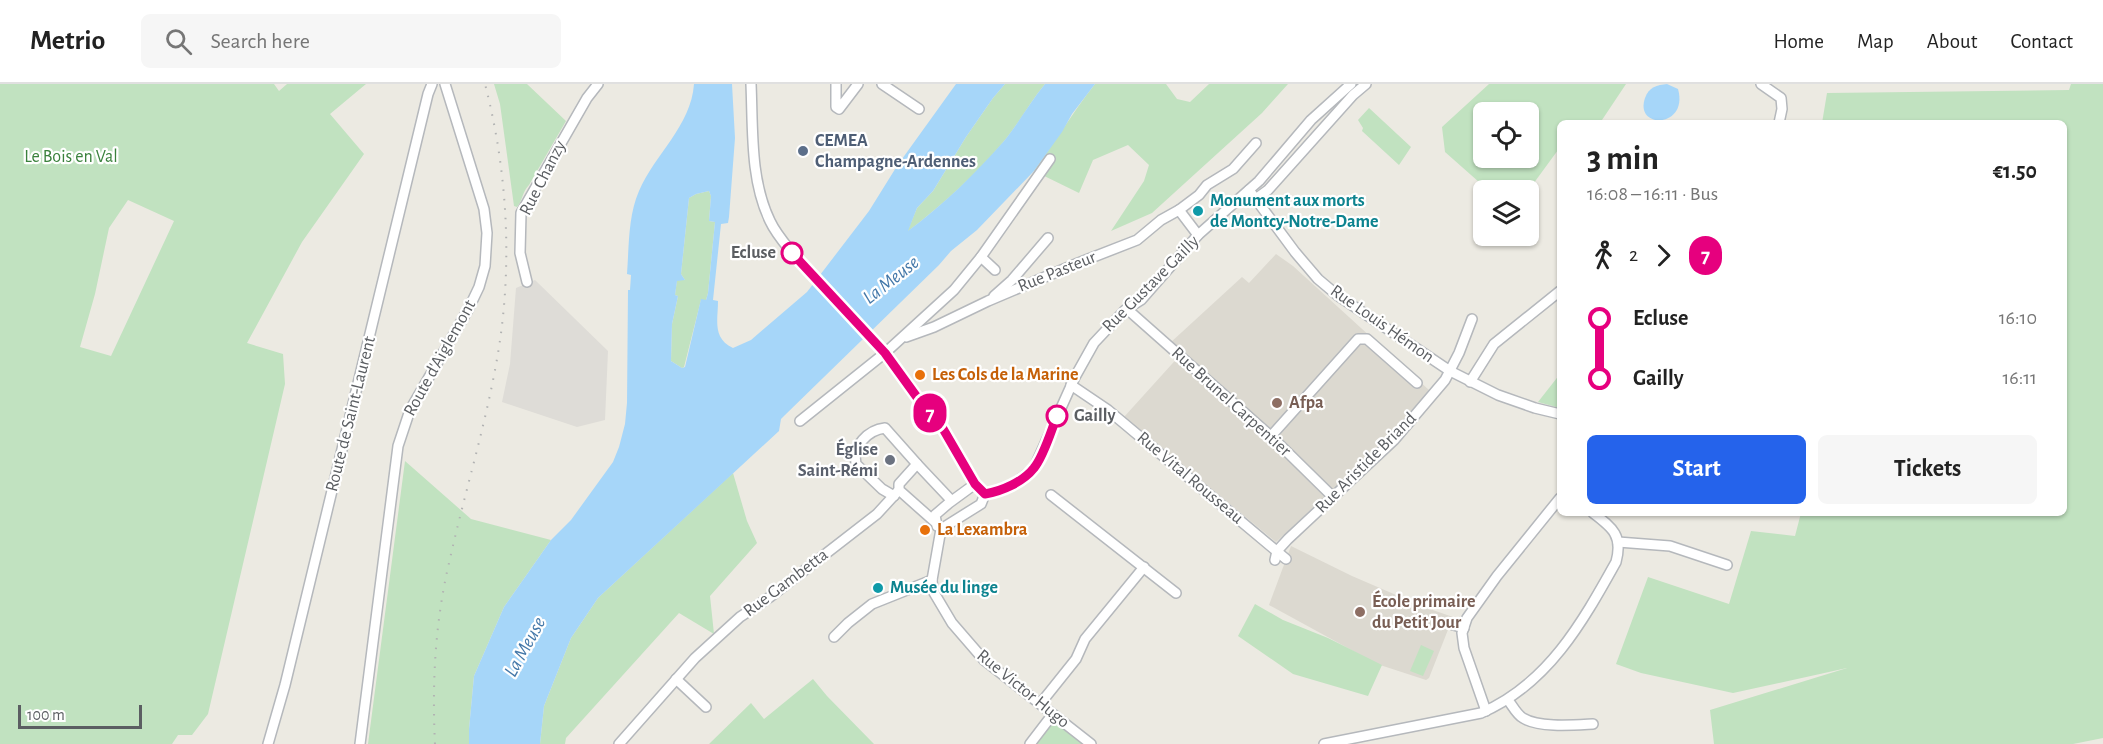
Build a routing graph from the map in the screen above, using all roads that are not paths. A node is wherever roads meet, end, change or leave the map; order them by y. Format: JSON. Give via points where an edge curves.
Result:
{"nodes":[{"id":1,"x":432,"y":84,"type":"edge"},
{"id":2,"x":445,"y":84,"type":"edge"},
{"id":3,"x":598,"y":84,"type":"edge"},
{"id":4,"x":751,"y":84,"type":"edge"},
{"id":5,"x":836,"y":84,"type":"edge"},
{"id":6,"x":858,"y":84,"type":"edge"},
{"id":7,"x":882,"y":84,"type":"edge"},
{"id":8,"x":1351,"y":84,"type":"edge"},
{"id":9,"x":1366,"y":84,"type":"edge"},
{"id":10,"x":1761,"y":84,"type":"edge"},
{"id":11,"x":919,"y":109,"type":"dead end"},
{"id":12,"x":1780,"y":120,"type":"edge"},
{"id":13,"x":1256,"y":142,"type":"dead end"},
{"id":14,"x":1050,"y":159,"type":"dead end"},
{"id":15,"x":1250,"y":190,"type":"junction"},
{"id":16,"x":1257,"y":198,"type":"junction"},
{"id":17,"x":1179,"y":210,"type":"junction"},
{"id":18,"x":1198,"y":235,"type":"junction"},
{"id":19,"x":1048,"y":238,"type":"dead end"},
{"id":20,"x":981,"y":257,"type":"junction"},
{"id":21,"x":995,"y":270,"type":"dead end"},
{"id":22,"x":528,"y":282,"type":"dead end"},
{"id":23,"x":1557,"y":293,"type":"edge"},
{"id":24,"x":988,"y":301,"type":"junction"},
{"id":25,"x":1127,"y":309,"type":"junction"},
{"id":26,"x":1472,"y":319,"type":"dead end"},
{"id":27,"x":900,"y":339,"type":"junction"},
{"id":28,"x":885,"y":353,"type":"junction"},
{"id":29,"x":1450,"y":371,"type":"junction"},
{"id":30,"x":1470,"y":382,"type":"junction"},
{"id":31,"x":1417,"y":383,"type":"dead end"},
{"id":32,"x":1071,"y":385,"type":"junction"},
{"id":33,"x":1557,"y":413,"type":"edge"},
{"id":34,"x":800,"y":421,"type":"dead end"},
{"id":35,"x":1271,"y":436,"type":"junction"},
{"id":36,"x":917,"y":464,"type":"junction"},
{"id":37,"x":980,"y":489,"type":"junction"},
{"id":38,"x":896,"y":493,"type":"junction"},
{"id":39,"x":1051,"y":495,"type":"dead end"},
{"id":40,"x":1334,"y":497,"type":"junction"},
{"id":41,"x":951,"y":500,"type":"junction"},
{"id":42,"x":1557,"y":502,"type":"edge"},
{"id":43,"x":1597,"y":516,"type":"edge"},
{"id":44,"x":938,"y":526,"type":"junction"},
{"id":45,"x":1618,"y":542,"type":"junction"},
{"id":46,"x":1276,"y":556,"type":"junction"},
{"id":47,"x":1286,"y":559,"type":"dead end"},
{"id":48,"x":1727,"y":565,"type":"dead end"},
{"id":49,"x":1144,"y":567,"type":"junction"},
{"id":50,"x":932,"y":580,"type":"junction"},
{"id":51,"x":1176,"y":593,"type":"dead end"},
{"id":52,"x":1450,"y":624,"type":"dead end"},
{"id":53,"x":1464,"y":628,"type":"junction"},
{"id":54,"x":834,"y":638,"type":"dead end"},
{"id":55,"x":676,"y":679,"type":"junction"},
{"id":56,"x":1508,"y":700,"type":"junction"},
{"id":57,"x":1040,"y":704,"type":"junction"},
{"id":58,"x":706,"y":707,"type":"dead end"},
{"id":59,"x":1486,"y":711,"type":"junction"},
{"id":60,"x":1053,"y":714,"type":"junction"},
{"id":61,"x":1593,"y":724,"type":"dead end"},
{"id":62,"x":268,"y":744,"type":"edge"},
{"id":63,"x":360,"y":744,"type":"edge"},
{"id":64,"x":619,"y":744,"type":"edge"},
{"id":65,"x":1030,"y":744,"type":"edge"},
{"id":66,"x":1092,"y":744,"type":"edge"},
{"id":67,"x":1324,"y":744,"type":"edge"}],
"edges":[{"from":1,"to":62,"type":"street","name":"Route de Saint-Laurent"},
{"from":2,"to":63,"type":"street","name":"Route d'Aiglemont","via":[[484,209],[488,233],[485,266],[469,308],[410,410],[398,446]]},
{"from":3,"to":22,"type":"street","name":"Rue Chanzy","via":[[521,213],[520,253]]},
{"from":4,"to":28,"type":"street","via":[[759,187],[770,221],[809,272]]},
{"from":5,"to":6,"type":"street","via":[[839,109]]},
{"from":7,"to":11,"type":"street"},
{"from":8,"to":15,"type":"street","name":"Rue Gustave Gailly","via":[[1311,120]]},
{"from":9,"to":16,"type":"street"},
{"from":10,"to":12,"type":"street","via":[[1781,98]]},
{"from":13,"to":17,"type":"street","name":"Rue Pasteur","via":[[1233,169]]},
{"from":14,"to":20,"type":"street"},
{"from":15,"to":16,"type":"street","name":"Rue Louis Hémon"},
{"from":15,"to":18,"type":"street","name":"Rue Gustave Gailly"},
{"from":16,"to":29,"type":"street","name":"Rue Louis Hémon","via":[[1318,279]]},
{"from":17,"to":18,"type":"street"},
{"from":17,"to":24,"type":"street","name":"Rue Pasteur","via":[[1137,240]]},
{"from":18,"to":25,"type":"street","name":"Rue Gustave Gailly","via":[[1141,300]]},
{"from":19,"to":24,"type":"street"},
{"from":20,"to":21,"type":"street"},
{"from":20,"to":27,"type":"street","via":[[954,290]]},
{"from":23,"to":30,"type":"street","via":[[1494,344]]},
{"from":24,"to":27,"type":"street","name":"Rue Pasteur"},
{"from":25,"to":32,"type":"street","name":"Rue Gustave Gailly","via":[[1094,343]]},
{"from":25,"to":35,"type":"street","name":"Rue Brunel Carpentier"},
{"from":26,"to":29,"type":"street","name":"Rue Aristide Briand"},
{"from":27,"to":28,"type":"street"},
{"from":28,"to":34,"type":"street"},
{"from":28,"to":37,"type":"street","via":[[942,427]]},
{"from":29,"to":30,"type":"street","name":"Rue Louis Hémon"},
{"from":29,"to":40,"type":"street","name":"Rue Aristide Briand","via":[[1394,440]]},
{"from":30,"to":33,"type":"street","name":"Rue Louis Hémon"},
{"from":31,"to":35,"type":"street","via":[[1367,339],[1358,339]]},
{"from":32,"to":37,"type":"street","name":"Rue Gustave Gailly","via":[[1034,468],[1006,488]]},
{"from":32,"to":46,"type":"street","name":"Rue Vital Rousseau","via":[[1108,410]]},
{"from":35,"to":40,"type":"street","name":"Rue Brunel Carpentier"},
{"from":36,"to":38,"type":"street","name":"Rue Gambetta","via":[[898,484]]},
{"from":36,"to":38,"type":"street","via":[[885,428],[865,435],[856,464],[882,489]]},
{"from":36,"to":41,"type":"street"},
{"from":37,"to":41,"type":"street"},
{"from":37,"to":44,"type":"street","via":[[981,504]]},
{"from":38,"to":44,"type":"street"},
{"from":38,"to":55,"type":"street","name":"Rue Gambetta","via":[[877,514],[740,617]]},
{"from":39,"to":49,"type":"street"},
{"from":40,"to":46,"type":"street","name":"Rue Aristide Briand"},
{"from":41,"to":44,"type":"street","via":[[935,515]]},
{"from":42,"to":53,"type":"street","via":[[1497,576]]},
{"from":43,"to":45,"type":"street","via":[[1610,526]]},
{"from":44,"to":50,"type":"street"},
{"from":45,"to":48,"type":"street","via":[[1670,546]]},
{"from":45,"to":56,"type":"street","via":[[1616,562],[1567,643],[1522,691]]},
{"from":46,"to":47,"type":"street","name":"Rue Vital Rousseau"},
{"from":49,"to":51,"type":"street"},
{"from":49,"to":57,"type":"street","via":[[1084,639],[1076,659]]},
{"from":50,"to":54,"type":"street","via":[[872,604]]},
{"from":50,"to":57,"type":"street","name":"Rue Victor Hugo","via":[[938,600],[966,641]]},
{"from":52,"to":53,"type":"street"},
{"from":53,"to":59,"type":"street","via":[[1464,648]]},
{"from":55,"to":58,"type":"street"},
{"from":55,"to":64,"type":"street","name":"Rue Gambetta"},
{"from":56,"to":59,"type":"street"},
{"from":56,"to":61,"type":"street","via":[[1521,718],[1535,723]]},
{"from":57,"to":60,"type":"street","name":"Rue Victor Hugo"},
{"from":59,"to":67,"type":"street"},
{"from":60,"to":65,"type":"street"},
{"from":60,"to":66,"type":"street","name":"Rue Victor Hugo"}]}
